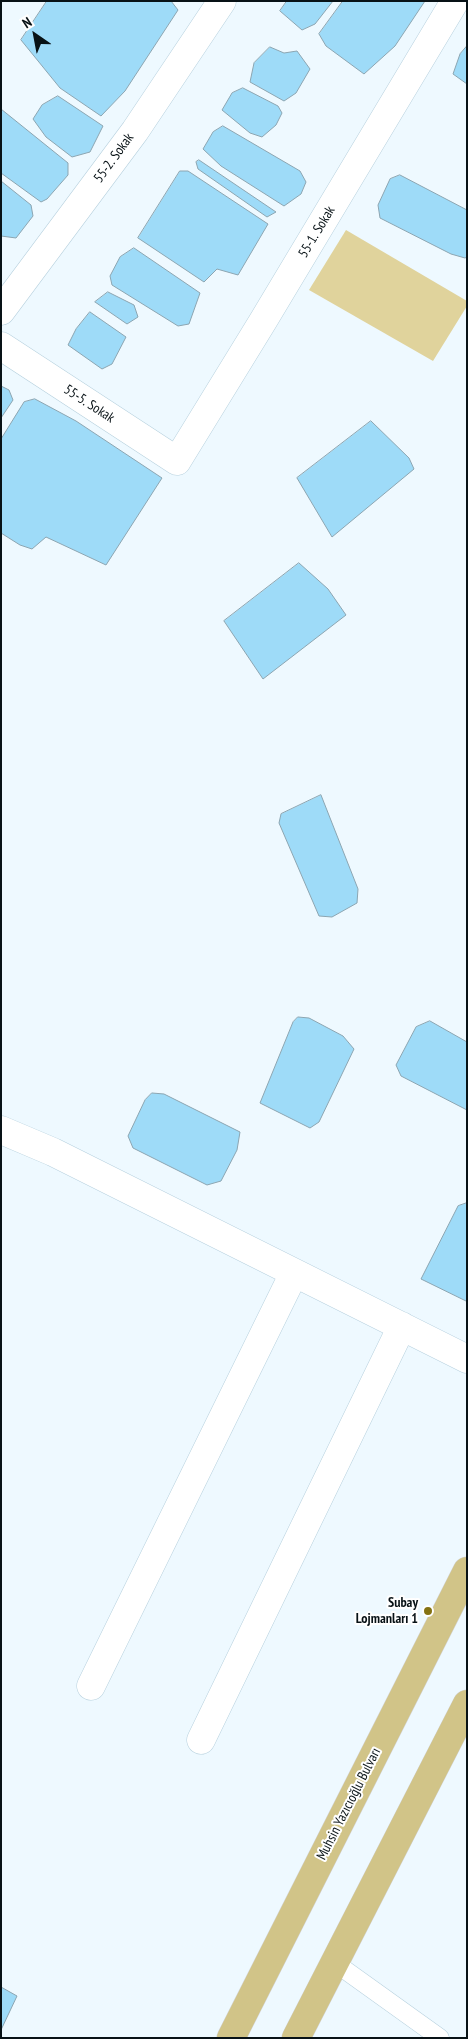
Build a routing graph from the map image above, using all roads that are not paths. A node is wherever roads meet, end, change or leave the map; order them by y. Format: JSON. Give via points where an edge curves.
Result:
{"nodes":[{"id":1,"x":222,"y":1,"type":"edge"},
{"id":2,"x":455,"y":1,"type":"edge"},
{"id":3,"x":1,"y":311,"type":"edge"},
{"id":4,"x":1,"y":346,"type":"edge"},
{"id":5,"x":177,"y":461,"type":"joint"},
{"id":6,"x":1,"y":1130,"type":"edge"},
{"id":7,"x":294,"y":1273,"type":"junction"},
{"id":8,"x":402,"y":1326,"type":"junction"},
{"id":9,"x":467,"y":1359,"type":"edge"},
{"id":10,"x":467,"y":1571,"type":"edge"},
{"id":11,"x":90,"y":1686,"type":"dead end"},
{"id":12,"x":467,"y":1704,"type":"edge"},
{"id":13,"x":202,"y":1740,"type":"dead end"},
{"id":14,"x":334,"y":1962,"type":"junction"},
{"id":15,"x":231,"y":2038,"type":"edge"},
{"id":16,"x":296,"y":2038,"type":"edge"},
{"id":17,"x":440,"y":2038,"type":"edge"}],
"edges":[{"from":1,"to":3,"type":"street","name":"55-2. Sokak","via":[[135,131]]},
{"from":2,"to":5,"type":"street","name":"55-1. Sokak"},
{"from":4,"to":5,"type":"street","name":"55-5. Sokak"},
{"from":6,"to":7,"type":"street","via":[[53,1152]]},
{"from":7,"to":8,"type":"street"},
{"from":7,"to":11,"type":"street"},
{"from":8,"to":9,"type":"street"},
{"from":8,"to":13,"type":"street"},
{"from":10,"to":15,"type":"main road","name":"Muhsin Yazıcıoğlu Bulvarı"},
{"from":12,"to":14,"type":"main road"},
{"from":14,"to":16,"type":"main road"},
{"from":14,"to":17,"type":"lane"}]}
